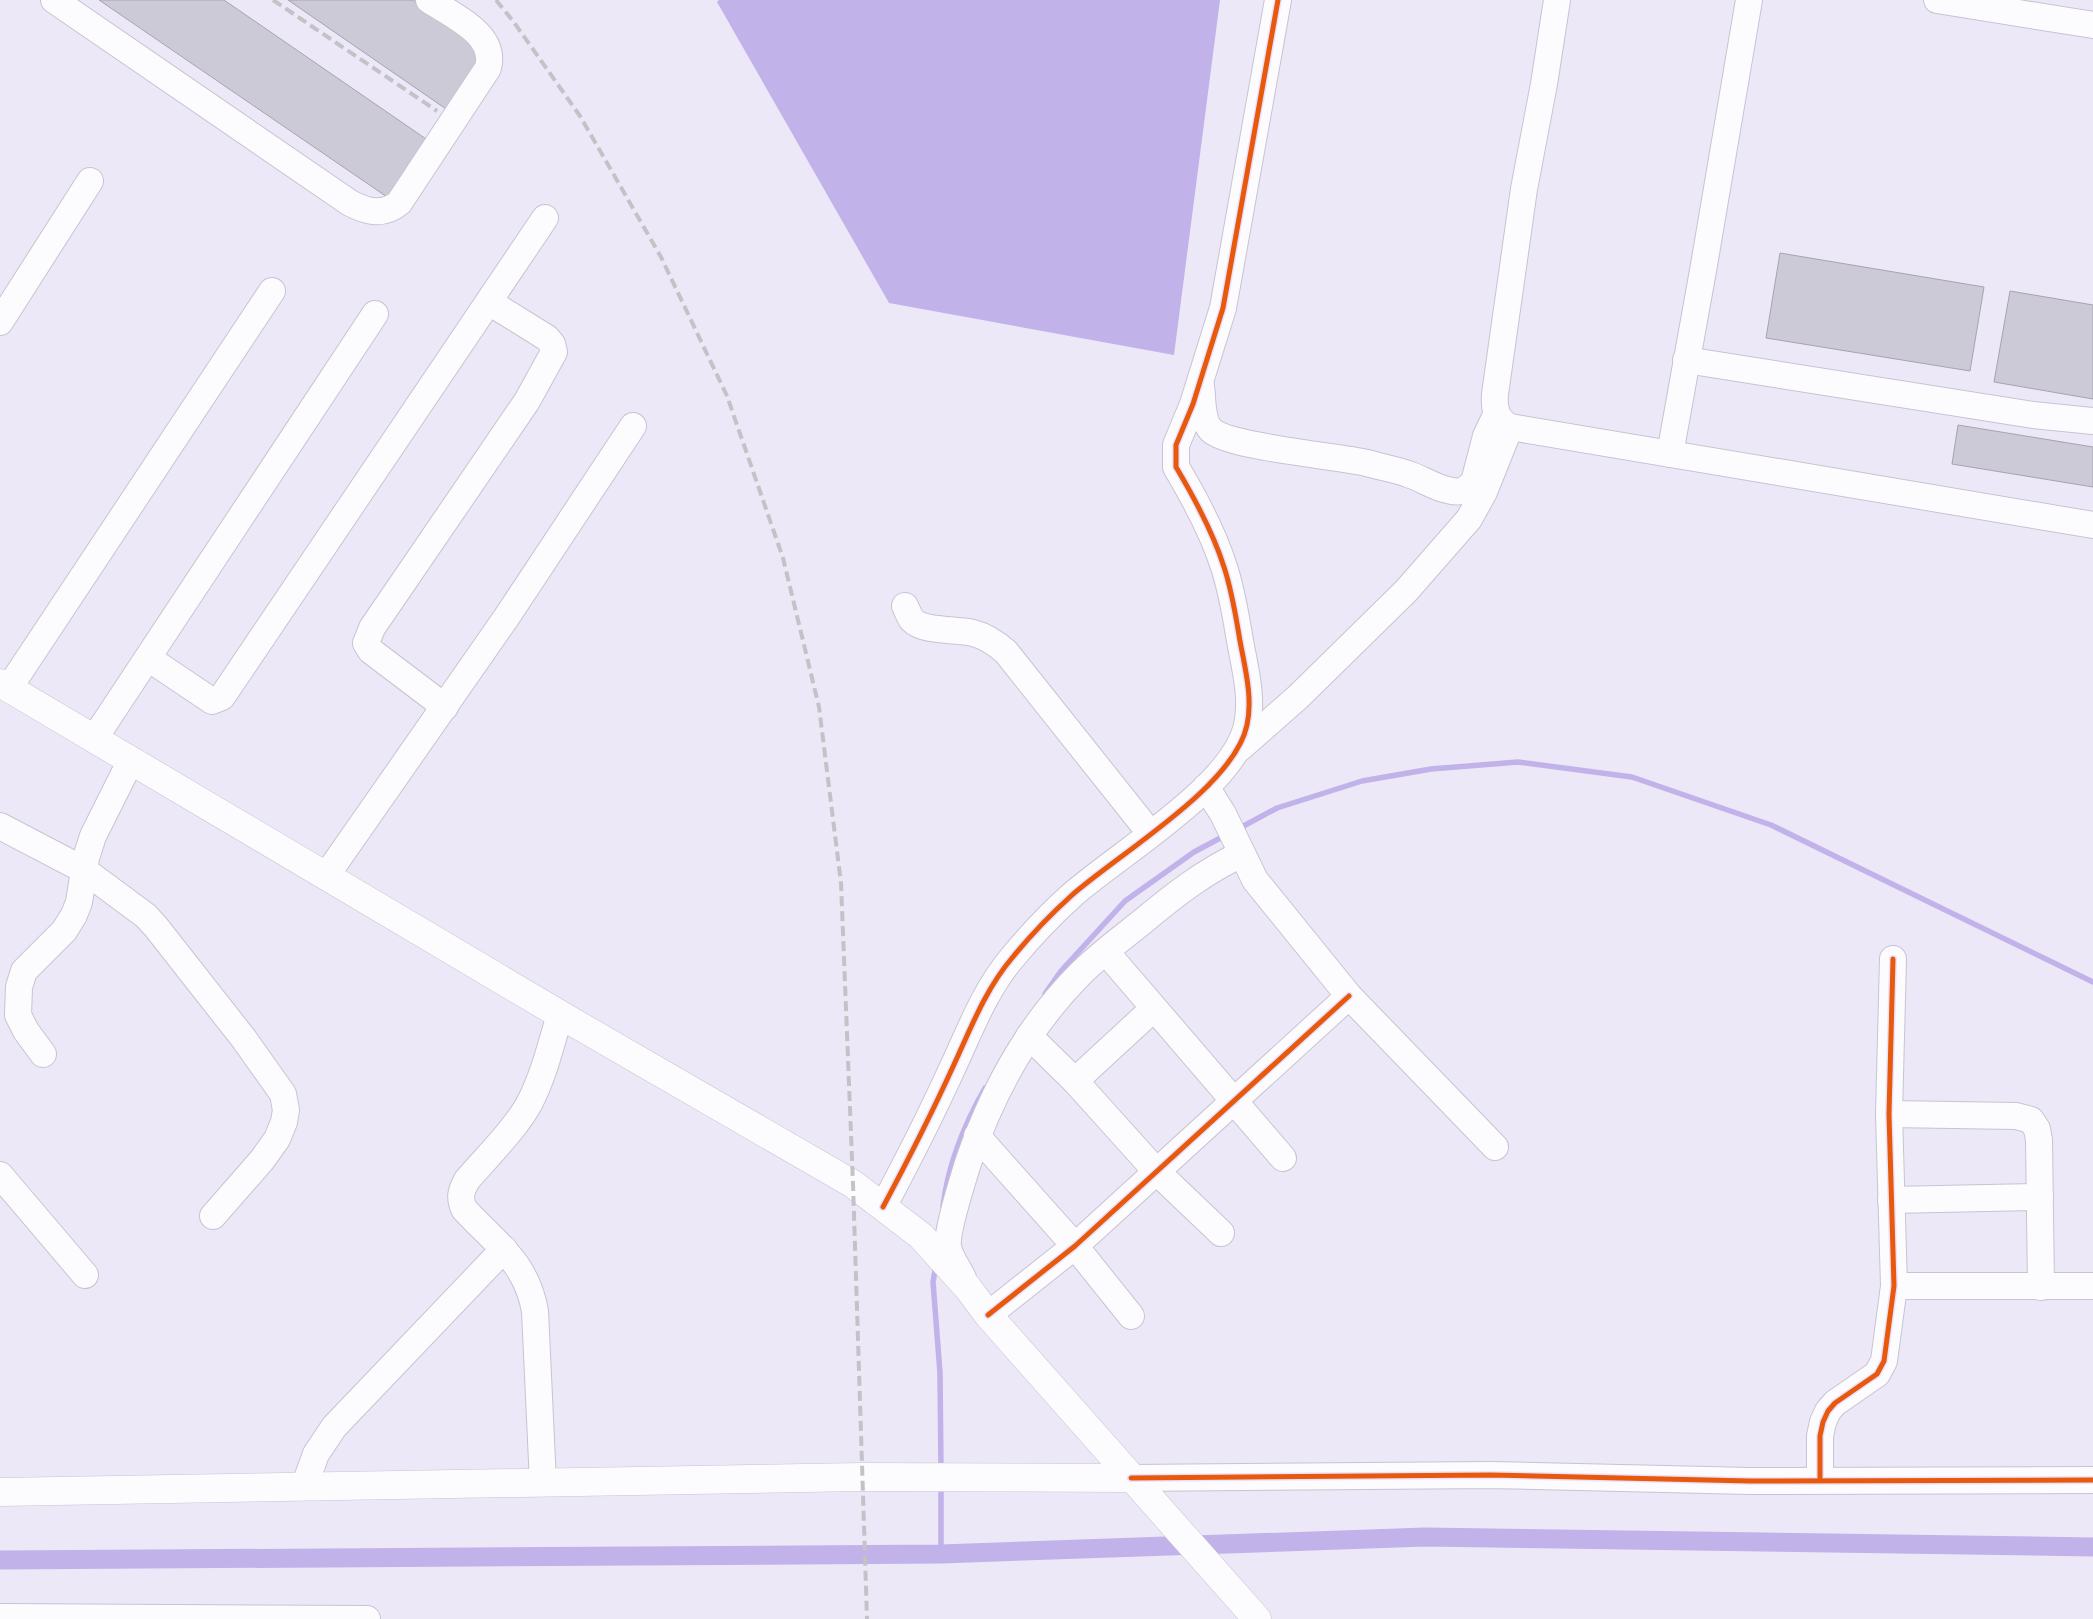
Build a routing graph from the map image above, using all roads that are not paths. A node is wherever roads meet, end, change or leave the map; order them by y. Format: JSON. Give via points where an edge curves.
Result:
{"nodes":[{"id":1,"x":54,"y":0,"type":"edge"},
{"id":2,"x":429,"y":0,"type":"edge"},
{"id":3,"x":1278,"y":0,"type":"edge"},
{"id":4,"x":1557,"y":0,"type":"edge"},
{"id":5,"x":1749,"y":0,"type":"edge"},
{"id":6,"x":1937,"y":0,"type":"edge"},
{"id":7,"x":2093,"y":26,"type":"edge"},
{"id":8,"x":90,"y":181,"type":"dead end"},
{"id":9,"x":545,"y":218,"type":"dead end"},
{"id":10,"x":272,"y":291,"type":"dead end"},
{"id":11,"x":489,"y":302,"type":"junction"},
{"id":12,"x":376,"y":314,"type":"dead end"},
{"id":13,"x":0,"y":322,"type":"edge"},
{"id":14,"x":1686,"y":360,"type":"junction"},
{"id":15,"x":1200,"y":380,"type":"junction"},
{"id":16,"x":1503,"y":421,"type":"junction"},
{"id":17,"x":2093,"y":421,"type":"edge"},
{"id":18,"x":633,"y":426,"type":"dead end"},
{"id":19,"x":1670,"y":454,"type":"junction"},
{"id":20,"x":2093,"y":525,"type":"edge"},
{"id":21,"x":905,"y":606,"type":"dead end"},
{"id":22,"x":148,"y":658,"type":"junction"},
{"id":23,"x":4,"y":686,"type":"edge"},
{"id":24,"x":444,"y":706,"type":"junction"},
{"id":25,"x":94,"y":739,"type":"junction"},
{"id":26,"x":1239,"y":749,"type":"junction"},
{"id":27,"x":131,"y":760,"type":"junction"},
{"id":28,"x":1206,"y":788,"type":"junction"},
{"id":29,"x":0,"y":826,"type":"edge"},
{"id":30,"x":1150,"y":834,"type":"junction"},
{"id":31,"x":1239,"y":848,"type":"junction"},
{"id":32,"x":84,"y":870,"type":"junction"},
{"id":33,"x":326,"y":876,"type":"junction"},
{"id":34,"x":1106,"y":952,"type":"junction"},
{"id":35,"x":1893,"y":959,"type":"dead end"},
{"id":36,"x":1349,"y":996,"type":"junction"},
{"id":37,"x":1153,"y":1009,"type":"junction"},
{"id":38,"x":560,"y":1015,"type":"junction"},
{"id":39,"x":1029,"y":1036,"type":"junction"},
{"id":40,"x":43,"y":1054,"type":"dead end"},
{"id":41,"x":1075,"y":1081,"type":"junction"},
{"id":42,"x":1234,"y":1101,"type":"junction"},
{"id":43,"x":1890,"y":1114,"type":"junction"},
{"id":44,"x":977,"y":1136,"type":"junction"},
{"id":45,"x":1495,"y":1147,"type":"dead end"},
{"id":46,"x":1283,"y":1158,"type":"dead end"},
{"id":47,"x":1156,"y":1171,"type":"junction"},
{"id":48,"x":0,"y":1175,"type":"edge"},
{"id":49,"x":2040,"y":1197,"type":"junction"},
{"id":50,"x":1891,"y":1200,"type":"junction"},
{"id":51,"x":883,"y":1207,"type":"junction"},
{"id":52,"x":213,"y":1216,"type":"dead end"},
{"id":53,"x":1221,"y":1233,"type":"dead end"},
{"id":54,"x":1075,"y":1246,"type":"junction"},
{"id":55,"x":504,"y":1249,"type":"junction"},
{"id":56,"x":85,"y":1275,"type":"dead end"},
{"id":57,"x":1894,"y":1286,"type":"junction"},
{"id":58,"x":2093,"y":1286,"type":"edge"},
{"id":59,"x":2041,"y":1287,"type":"junction"},
{"id":60,"x":968,"y":1288,"type":"junction"},
{"id":61,"x":988,"y":1315,"type":"junction"},
{"id":62,"x":1131,"y":1316,"type":"dead end"},
{"id":63,"x":1820,"y":1480,"type":"junction"},
{"id":64,"x":2093,"y":1480,"type":"edge"},
{"id":65,"x":543,"y":1483,"type":"junction"},
{"id":66,"x":304,"y":1487,"type":"junction"},
{"id":67,"x":1140,"y":1488,"type":"junction"},
{"id":68,"x":0,"y":1492,"type":"edge"},
{"id":69,"x":0,"y":1617,"type":"edge"},
{"id":70,"x":367,"y":1619,"type":"edge"},
{"id":71,"x":1257,"y":1619,"type":"edge"}],
"edges":[{"from":1,"to":2,"type":"street","via":[[350,203],[373,212],[391,209],[399,203],[491,59],[482,38]]},
{"from":3,"to":15,"type":"street","via":[[1223,308]]},
{"from":4,"to":16,"type":"street","via":[[1524,189],[1495,394],[1494,407]]},
{"from":5,"to":14,"type":"street"},
{"from":6,"to":7,"type":"street"},
{"from":8,"to":13,"type":"street"},
{"from":9,"to":11,"type":"street"},
{"from":10,"to":23,"type":"street"},
{"from":11,"to":22,"type":"street","via":[[222,697],[212,701]]},
{"from":11,"to":24,"type":"street","via":[[547,338],[554,352],[527,401],[372,628],[366,643],[371,651]]},
{"from":12,"to":22,"type":"street"},
{"from":14,"to":17,"type":"street","via":[[2033,415]]},
{"from":14,"to":19,"type":"street"},
{"from":15,"to":16,"type":"street","via":[[1206,422],[1218,435],[1244,443],[1358,461],[1408,474],[1444,489],[1469,488],[1474,482],[1486,436]]},
{"from":15,"to":26,"type":"street","via":[[1176,445],[1176,467],[1212,533],[1234,607],[1249,700],[1248,724]]},
{"from":16,"to":19,"type":"street"},
{"from":16,"to":26,"type":"street","via":[[1484,492],[1469,519],[1406,591],[1298,697]]},
{"from":18,"to":24,"type":"street"},
{"from":19,"to":20,"type":"street"},
{"from":21,"to":30,"type":"street","via":[[916,623],[973,633],[1006,652]]},
{"from":22,"to":25,"type":"street"},
{"from":23,"to":25,"type":"main road"},
{"from":24,"to":33,"type":"street"},
{"from":25,"to":27,"type":"main road"},
{"from":26,"to":28,"type":"street"},
{"from":27,"to":32,"type":"street","via":[[94,836]]},
{"from":27,"to":33,"type":"main road"},
{"from":28,"to":30,"type":"street"},
{"from":28,"to":31,"type":"street"},
{"from":29,"to":32,"type":"street"},
{"from":30,"to":51,"type":"street","via":[[1071,896],[1010,960],[989,990],[922,1134]]},
{"from":31,"to":34,"type":"street"},
{"from":31,"to":36,"type":"street","via":[[1255,880]]},
{"from":32,"to":40,"type":"street","via":[[74,915],[24,972],[19,987],[18,1015]]},
{"from":32,"to":52,"type":"street","via":[[156,927],[283,1094],[286,1110],[277,1139]]},
{"from":33,"to":38,"type":"main road"},
{"from":34,"to":37,"type":"street"},
{"from":34,"to":39,"type":"street","via":[[1082,972]]},
{"from":35,"to":43,"type":"street"},
{"from":36,"to":42,"type":"street"},
{"from":36,"to":45,"type":"street"},
{"from":37,"to":41,"type":"street"},
{"from":37,"to":42,"type":"street"},
{"from":38,"to":51,"type":"main road","via":[[853,1184]]},
{"from":38,"to":55,"type":"street","via":[[530,1103],[461,1191],[464,1209]]},
{"from":39,"to":41,"type":"street"},
{"from":39,"to":44,"type":"street","via":[[1004,1078]]},
{"from":41,"to":47,"type":"street"},
{"from":42,"to":46,"type":"street"},
{"from":42,"to":47,"type":"street"},
{"from":43,"to":49,"type":"street","via":[[2016,1116],[2031,1120],[2039,1140]]},
{"from":43,"to":50,"type":"street"},
{"from":44,"to":54,"type":"street"},
{"from":44,"to":60,"type":"street","via":[[948,1239],[950,1252]]},
{"from":47,"to":53,"type":"street"},
{"from":47,"to":54,"type":"street"},
{"from":48,"to":56,"type":"street"},
{"from":49,"to":50,"type":"street"},
{"from":49,"to":59,"type":"street"},
{"from":50,"to":57,"type":"street"},
{"from":51,"to":60,"type":"main road","via":[[922,1236]]},
{"from":54,"to":61,"type":"street"},
{"from":54,"to":62,"type":"street"},
{"from":55,"to":65,"type":"street","via":[[525,1278],[535,1310]]},
{"from":55,"to":66,"type":"street","via":[[334,1427],[316,1454]]},
{"from":57,"to":59,"type":"street"},
{"from":57,"to":63,"type":"street","via":[[1884,1361],[1877,1374],[1828,1411],[1823,1422]]},
{"from":58,"to":59,"type":"street"},
{"from":60,"to":61,"type":"main road"},
{"from":61,"to":67,"type":"main road"},
{"from":63,"to":64,"type":"street"},
{"from":63,"to":67,"type":"street","via":[[1491,1475]]},
{"from":65,"to":66,"type":"main road"},
{"from":65,"to":67,"type":"main road","via":[[904,1477]]},
{"from":66,"to":68,"type":"main road"},
{"from":67,"to":71,"type":"main road"},
{"from":69,"to":70,"type":"street"}]}
